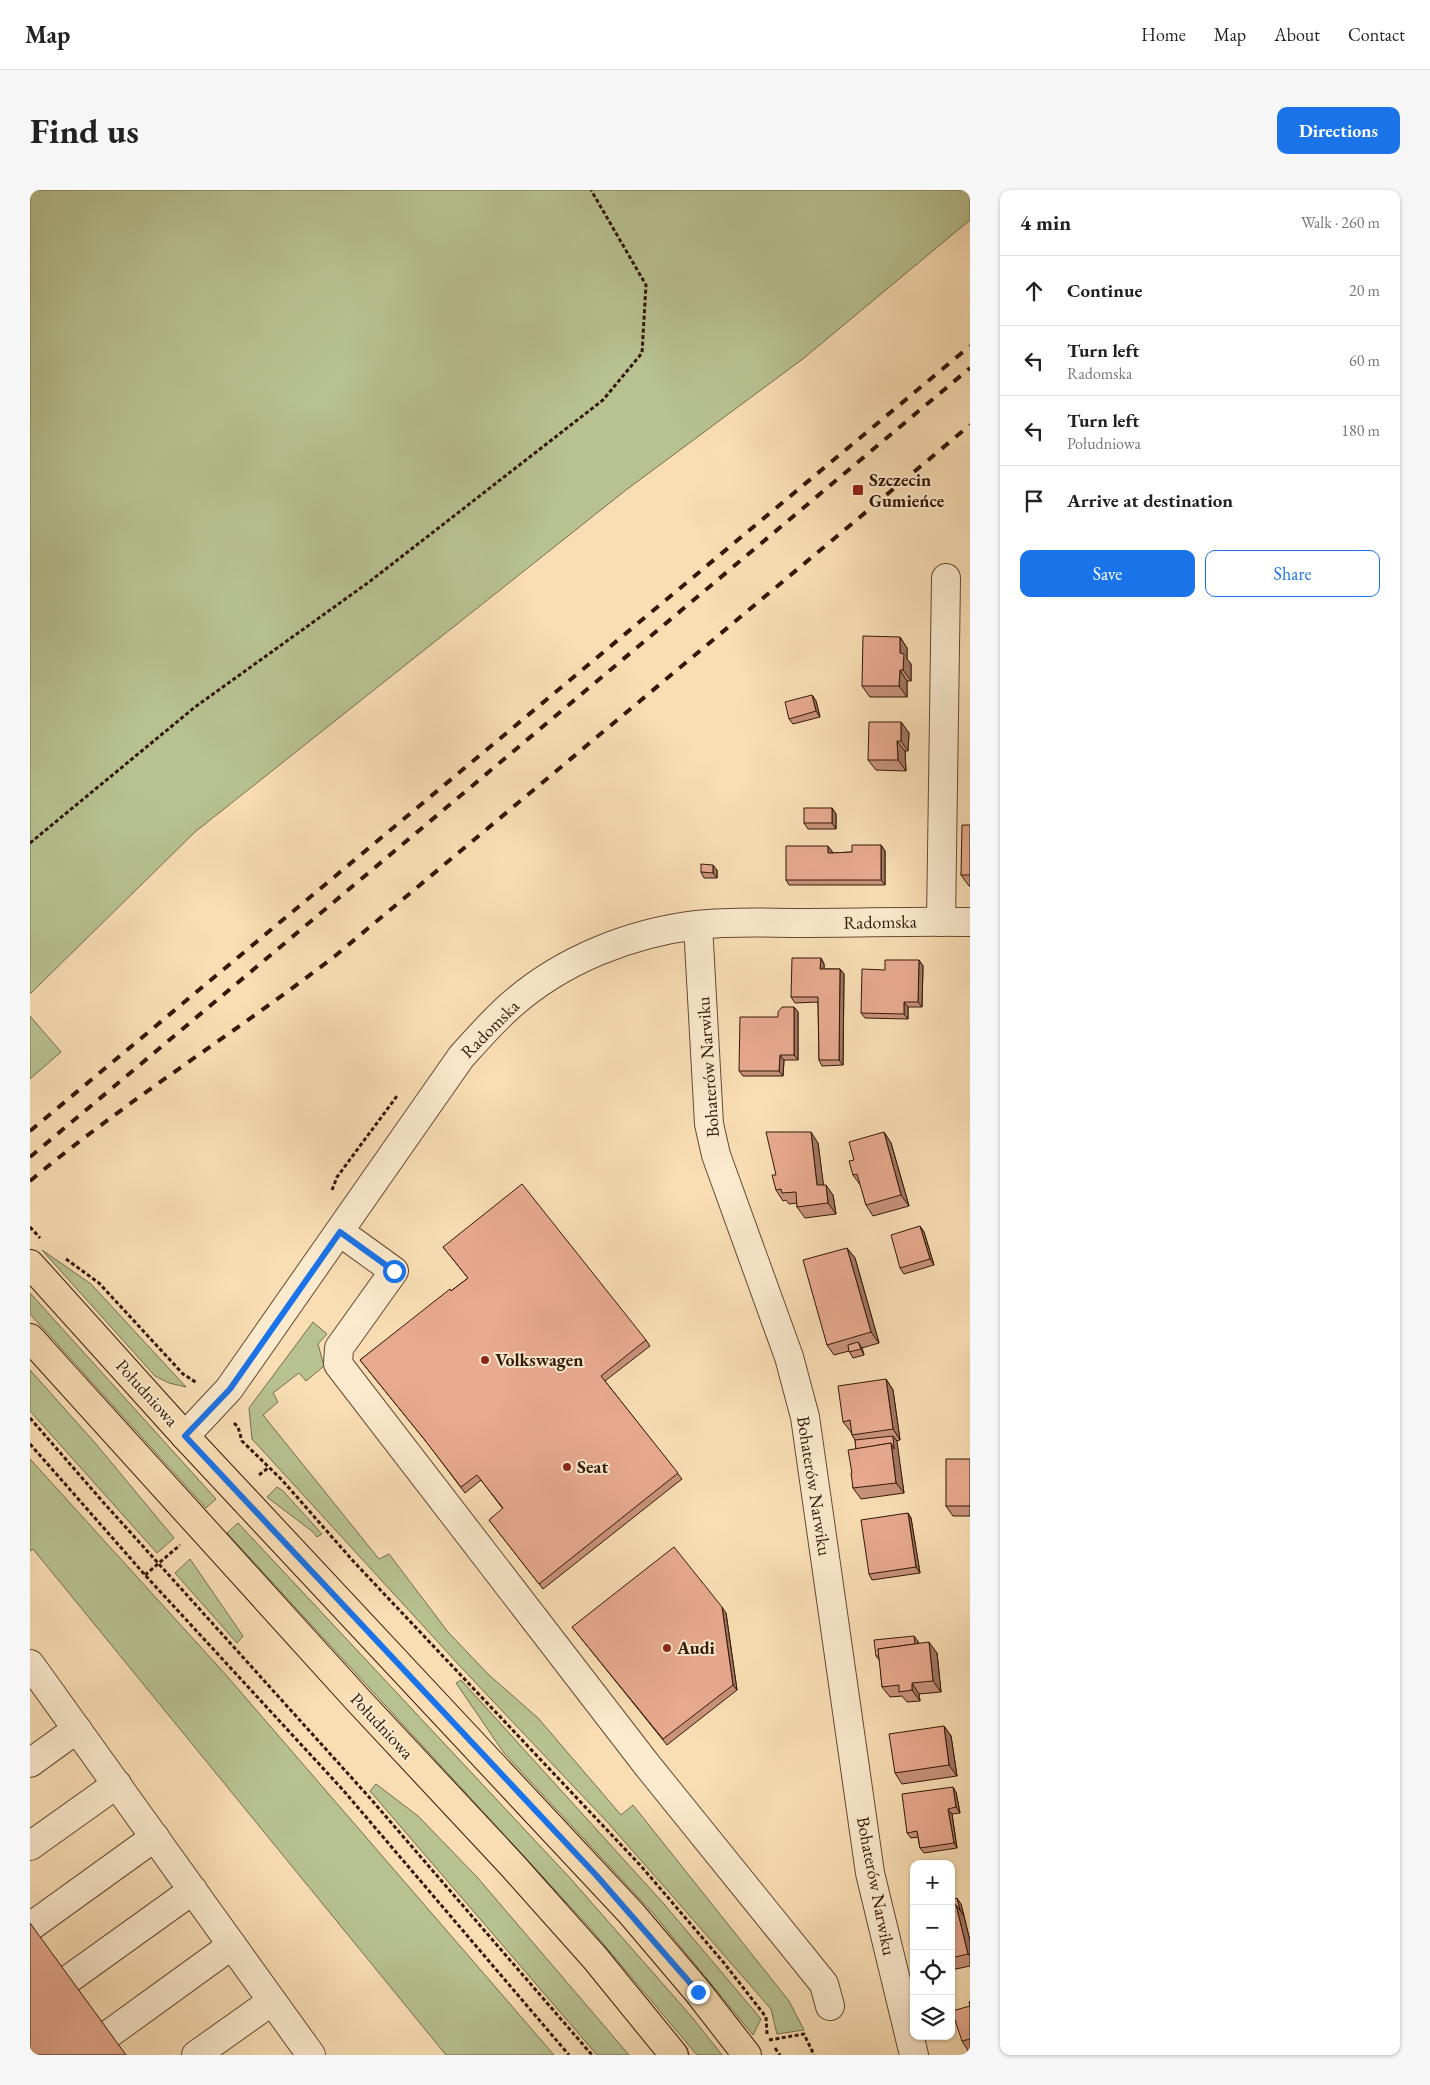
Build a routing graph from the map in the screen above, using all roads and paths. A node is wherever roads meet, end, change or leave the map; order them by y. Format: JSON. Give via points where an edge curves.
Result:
{"nodes":[{"id":1,"x":591,"y":190,"type":"edge"},
{"id":2,"x":946,"y":578,"type":"dead end"},
{"id":3,"x":30,"y":843,"type":"edge"},
{"id":4,"x":940,"y":922,"type":"junction"},
{"id":5,"x":970,"y":922,"type":"edge"},
{"id":6,"x":698,"y":925,"type":"junction"},
{"id":7,"x":401,"y":1092,"type":"dead end"},
{"id":8,"x":330,"y":1196,"type":"dead end"},
{"id":9,"x":30,"y":1227,"type":"edge"},
{"id":10,"x":340,"y":1232,"type":"junction"},
{"id":11,"x":38,"y":1254,"type":"edge"},
{"id":12,"x":61,"y":1255,"type":"dead end"},
{"id":13,"x":30,"y":1338,"type":"edge"},
{"id":14,"x":195,"y":1381,"type":"junction"},
{"id":15,"x":205,"y":1382,"type":"dead end"},
{"id":16,"x":201,"y":1388,"type":"dead end"},
{"id":17,"x":30,"y":1418,"type":"edge"},
{"id":18,"x":232,"y":1421,"type":"dead end"},
{"id":19,"x":185,"y":1436,"type":"junction"},
{"id":20,"x":30,"y":1444,"type":"edge"},
{"id":21,"x":32,"y":1670,"type":"edge"},
{"id":22,"x":77,"y":1729,"type":"junction"},
{"id":23,"x":30,"y":1763,"type":"edge"},
{"id":24,"x":117,"y":1784,"type":"junction"},
{"id":25,"x":155,"y":1837,"type":"junction"},
{"id":26,"x":30,"y":1846,"type":"edge"},
{"id":27,"x":193,"y":1890,"type":"junction"},
{"id":28,"x":30,"y":1927,"type":"edge"},
{"id":29,"x":232,"y":1945,"type":"junction"},
{"id":30,"x":272,"y":2001,"type":"junction"},
{"id":31,"x":830,"y":2006,"type":"dead end"},
{"id":32,"x":30,"y":2007,"type":"edge"},
{"id":33,"x":758,"y":2047,"type":"edge"},
{"id":34,"x":673,"y":2053,"type":"edge"},
{"id":35,"x":80,"y":2055,"type":"edge"},
{"id":36,"x":196,"y":2055,"type":"edge"},
{"id":37,"x":311,"y":2055,"type":"edge"},
{"id":38,"x":570,"y":2055,"type":"edge"},
{"id":39,"x":592,"y":2055,"type":"edge"},
{"id":40,"x":780,"y":2055,"type":"edge"},
{"id":41,"x":814,"y":2055,"type":"edge"},
{"id":42,"x":914,"y":2055,"type":"edge"}],
"edges":[{"from":1,"to":3,"type":"path","via":[[646,285],[642,354],[602,400],[369,582],[196,707]]},
{"from":2,"to":4,"type":"street"},
{"from":4,"to":5,"type":"street","name":"Radomska"},
{"from":4,"to":6,"type":"street","name":"Radomska"},
{"from":6,"to":10,"type":"street","name":"Radomska","via":[[641,936],[594,953],[563,968],[512,1004],[461,1057]]},
{"from":6,"to":42,"type":"street","name":"Bohaterów Narwiku","via":[[709,1124],[716,1155],[790,1357],[804,1417],[870,1873]]},
{"from":7,"to":8,"type":"path","via":[[337,1177]]},
{"from":9,"to":11,"type":"path"},
{"from":10,"to":19,"type":"street","name":"Radomska","via":[[230,1389]]},
{"from":10,"to":31,"type":"street","via":[[394,1271],[339,1348],[338,1364],[648,1765],[824,1984]]},
{"from":11,"to":19,"type":"main road","name":"Południowa"},
{"from":12,"to":14,"type":"path","via":[[98,1283],[183,1374]]},
{"from":13,"to":34,"type":"main road","name":"Południowa","via":[[518,1872],[595,1958]]},
{"from":14,"to":15,"type":"path"},
{"from":14,"to":16,"type":"path"},
{"from":17,"to":39,"type":"path","via":[[369,1797]]},
{"from":18,"to":33,"type":"path","via":[[238,1427],[242,1441],[642,1866],[724,1963],[766,2017]]},
{"from":19,"to":33,"type":"main road","name":"Południowa","via":[[631,1913],[698,1992]]},
{"from":20,"to":38,"type":"path","via":[[145,1576],[343,1790]]},
{"from":21,"to":22,"type":"street"},
{"from":22,"to":23,"type":"street"},
{"from":22,"to":24,"type":"street"},
{"from":24,"to":25,"type":"street"},
{"from":24,"to":26,"type":"street"},
{"from":25,"to":27,"type":"street"},
{"from":25,"to":28,"type":"street"},
{"from":27,"to":29,"type":"street"},
{"from":27,"to":32,"type":"street"},
{"from":29,"to":30,"type":"street"},
{"from":29,"to":35,"type":"street"},
{"from":30,"to":36,"type":"street"},
{"from":30,"to":37,"type":"street"},
{"from":33,"to":40,"type":"path"},
{"from":33,"to":41,"type":"path","via":[[804,2034]]}]}
